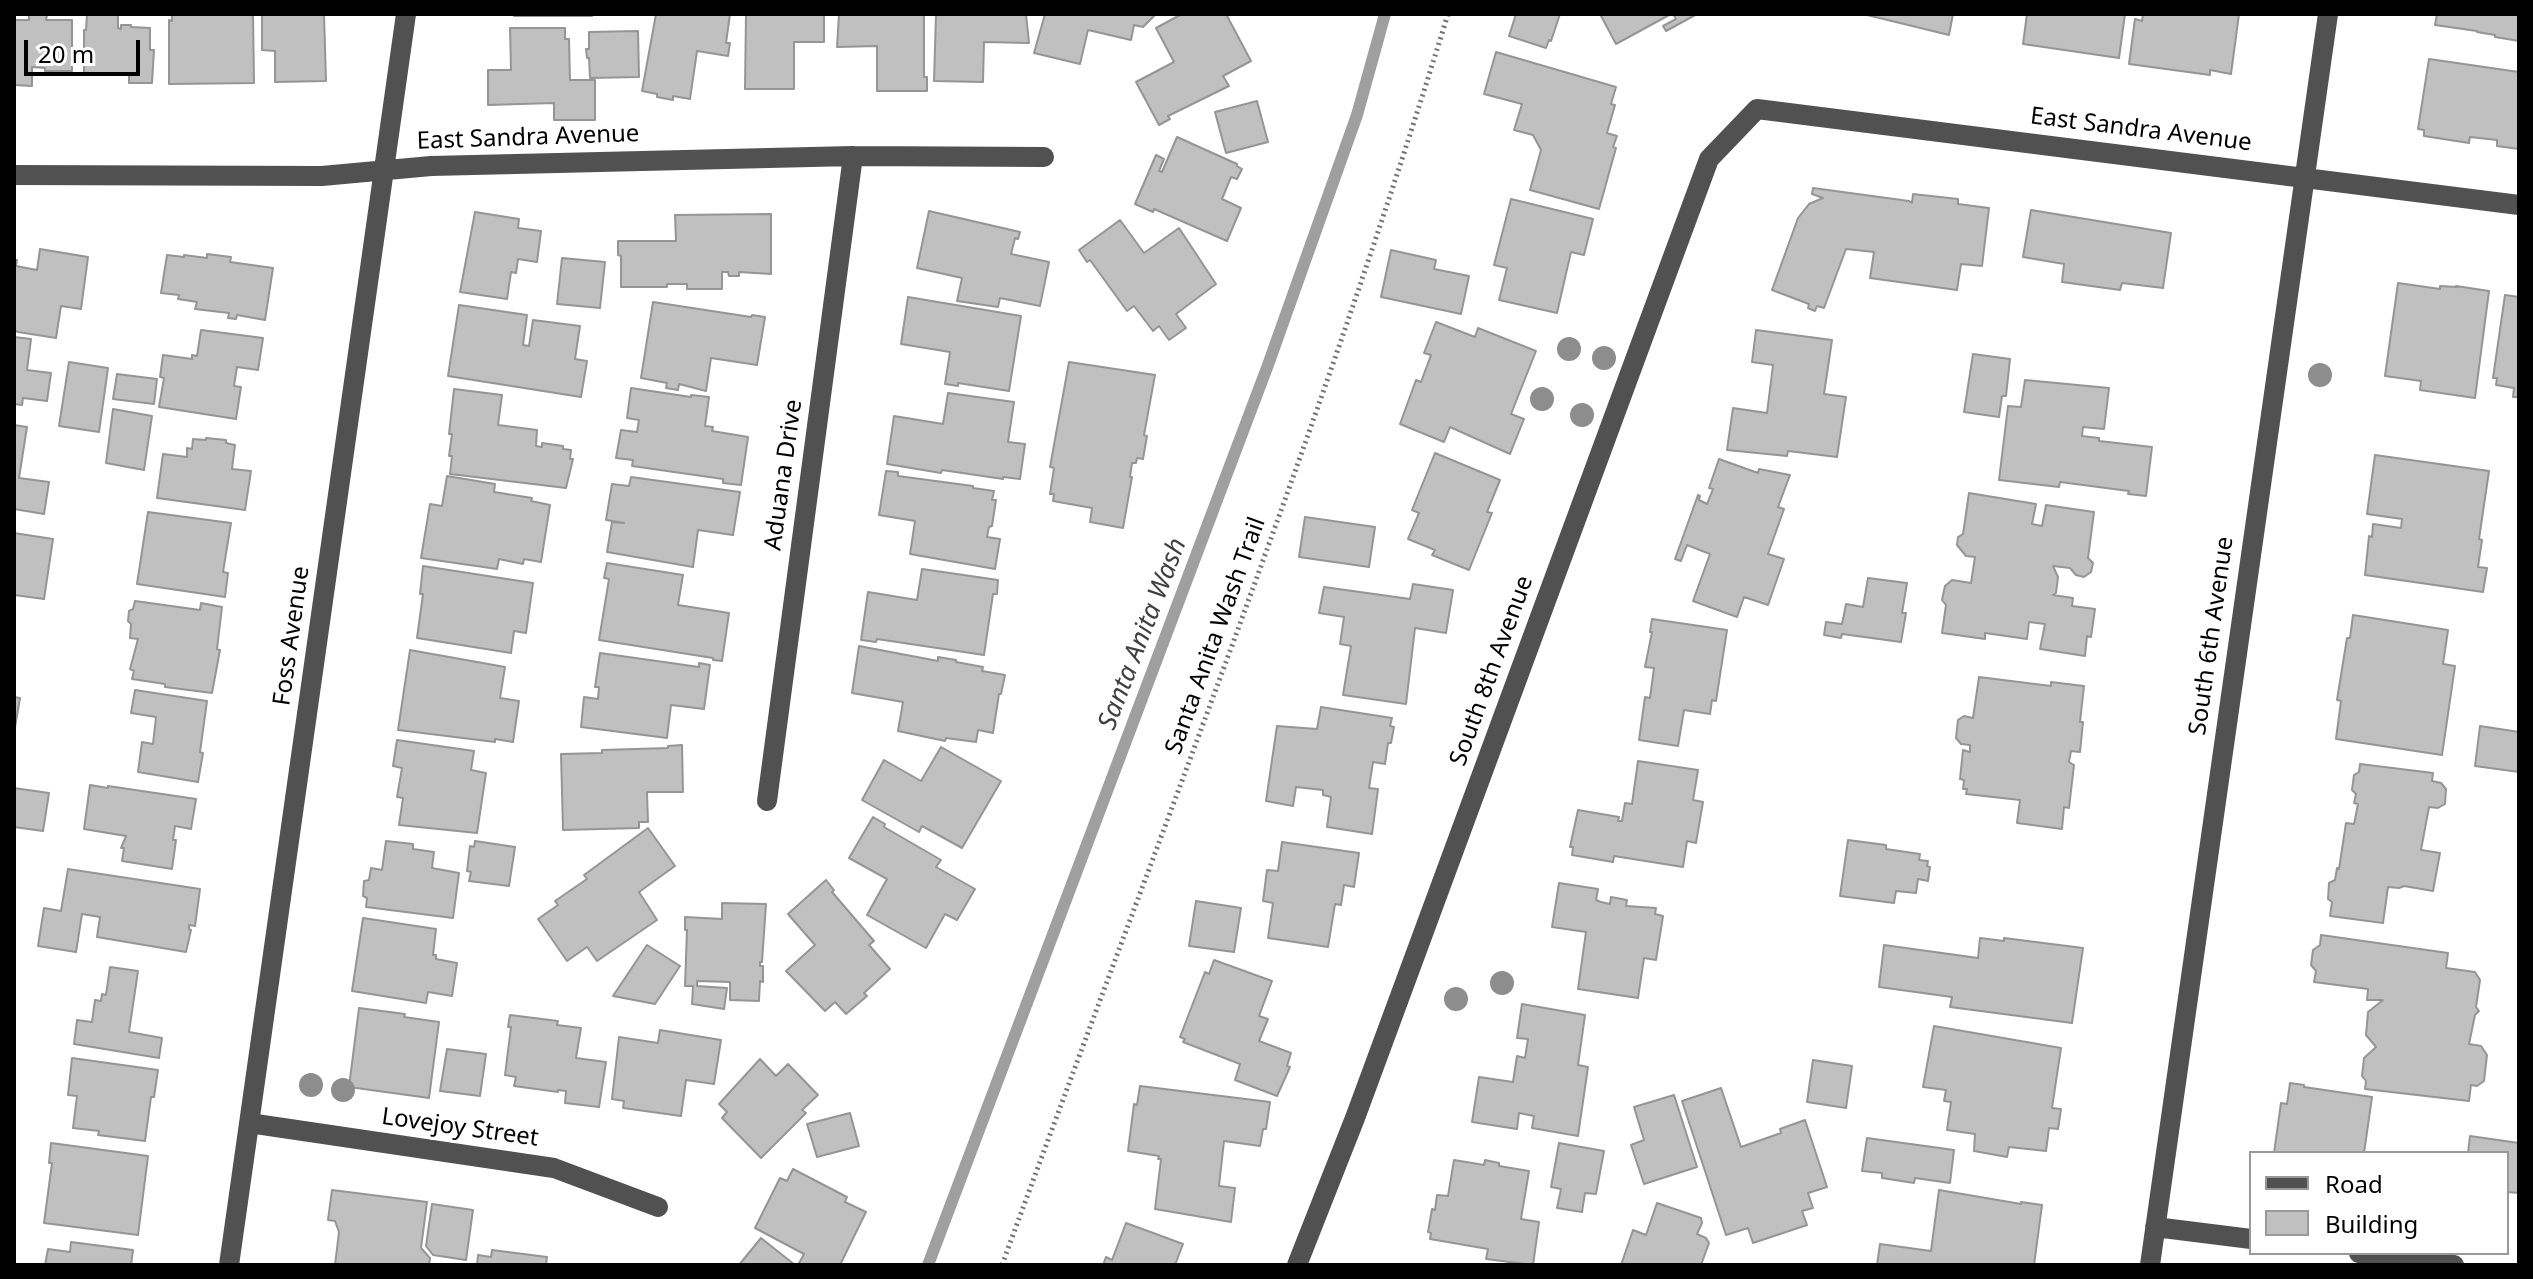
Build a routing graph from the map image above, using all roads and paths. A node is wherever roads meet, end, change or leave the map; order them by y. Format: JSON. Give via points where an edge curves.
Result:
{"nodes":[{"id":1,"x":406,"y":14,"type":"edge"},
{"id":2,"x":1448,"y":14,"type":"edge"},
{"id":3,"x":2328,"y":14,"type":"edge"},
{"id":4,"x":1757,"y":109,"type":"joint"},
{"id":5,"x":853,"y":156,"type":"junction"},
{"id":6,"x":1044,"y":157,"type":"dead end"},
{"id":7,"x":385,"y":169,"type":"junction"},
{"id":8,"x":14,"y":175,"type":"edge"},
{"id":9,"x":2303,"y":177,"type":"junction"},
{"id":10,"x":2519,"y":205,"type":"edge"},
{"id":11,"x":767,"y":801,"type":"dead end"},
{"id":12,"x":249,"y":1123,"type":"junction"},
{"id":13,"x":658,"y":1207,"type":"dead end"},
{"id":14,"x":2155,"y":1227,"type":"junction"},
{"id":15,"x":2249,"y":1239,"type":"edge"},
{"id":16,"x":2375,"y":1255,"type":"edge"},
{"id":17,"x":229,"y":1265,"type":"edge"},
{"id":18,"x":1002,"y":1265,"type":"edge"},
{"id":19,"x":1297,"y":1265,"type":"edge"},
{"id":20,"x":2150,"y":1265,"type":"edge"},
{"id":21,"x":2454,"y":1265,"type":"edge"}],
"edges":[{"from":1,"to":7,"type":"street","name":"Foss Avenue"},
{"from":2,"to":18,"type":"path","name":"Santa Anita Wash Trail","via":[[1401,167],[1270,544]]},
{"from":3,"to":9,"type":"street","name":"South 6th Avenue"},
{"from":4,"to":9,"type":"street","name":"East Sandra Avenue"},
{"from":4,"to":19,"type":"street","name":"South 8th Avenue","via":[[1709,159]]},
{"from":5,"to":6,"type":"street","name":"East Sandra Avenue"},
{"from":5,"to":7,"type":"street","name":"East Sandra Avenue"},
{"from":5,"to":11,"type":"street","name":"Aduana Drive"},
{"from":7,"to":8,"type":"street","name":"East Sandra Avenue","via":[[322,176]]},
{"from":7,"to":12,"type":"street","name":"Foss Avenue"},
{"from":9,"to":10,"type":"street","name":"East Sandra Avenue"},
{"from":9,"to":14,"type":"street","name":"South 6th Avenue"},
{"from":12,"to":13,"type":"street","name":"Lovejoy Street","via":[[554,1168]]},
{"from":12,"to":17,"type":"street","name":"Foss Avenue"},
{"from":14,"to":15,"type":"street"},
{"from":14,"to":20,"type":"street","name":"South 6th Avenue"},
{"from":16,"to":21,"type":"street"}]}
